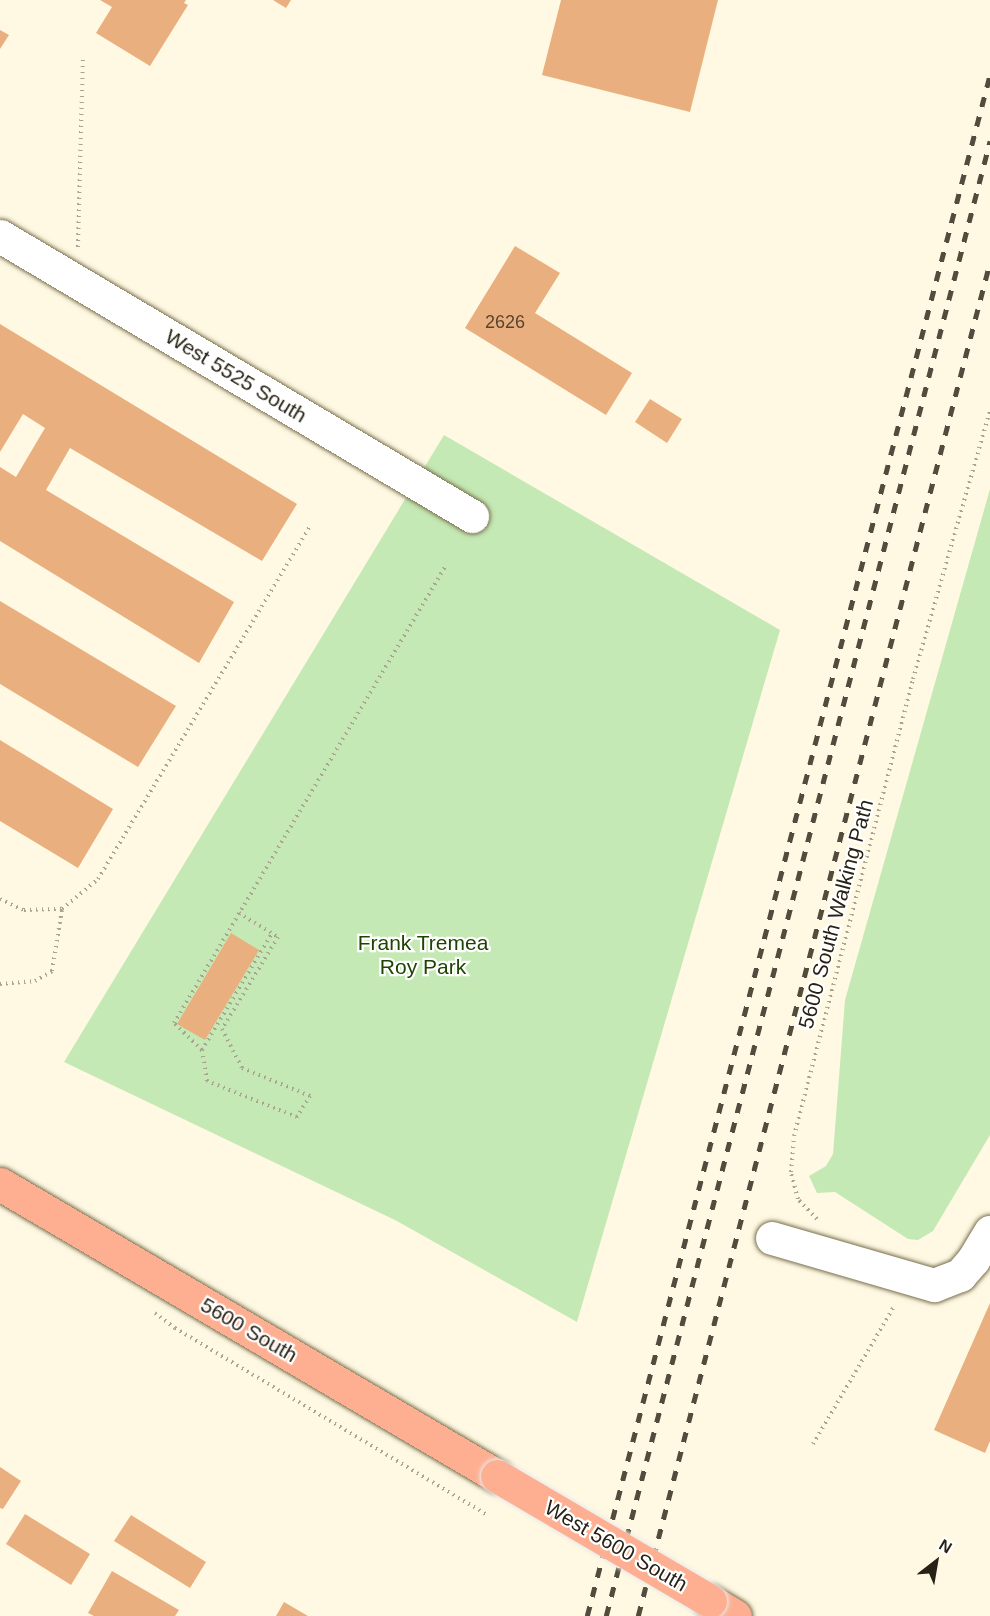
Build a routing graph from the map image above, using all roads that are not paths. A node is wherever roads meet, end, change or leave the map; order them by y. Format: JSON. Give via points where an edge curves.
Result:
{"nodes":[{"id":1,"x":0,"y":236,"type":"edge"},
{"id":2,"x":472,"y":516,"type":"dead end"},
{"id":3,"x":0,"y":1184,"type":"edge"},
{"id":4,"x":990,"y":1232,"type":"edge"},
{"id":5,"x":772,"y":1238,"type":"dead end"},
{"id":6,"x":497,"y":1476,"type":"joint"},
{"id":7,"x":723,"y":1609,"type":"edge"}],
"edges":[{"from":1,"to":2,"type":"street","name":"West 5525 South"},
{"from":3,"to":6,"type":"main road","name":"5600 South"},
{"from":4,"to":5,"type":"street","via":[[960,1275],[934,1285]]},
{"from":6,"to":7,"type":"main road","name":"West 5600 South","bridge":true}]}
